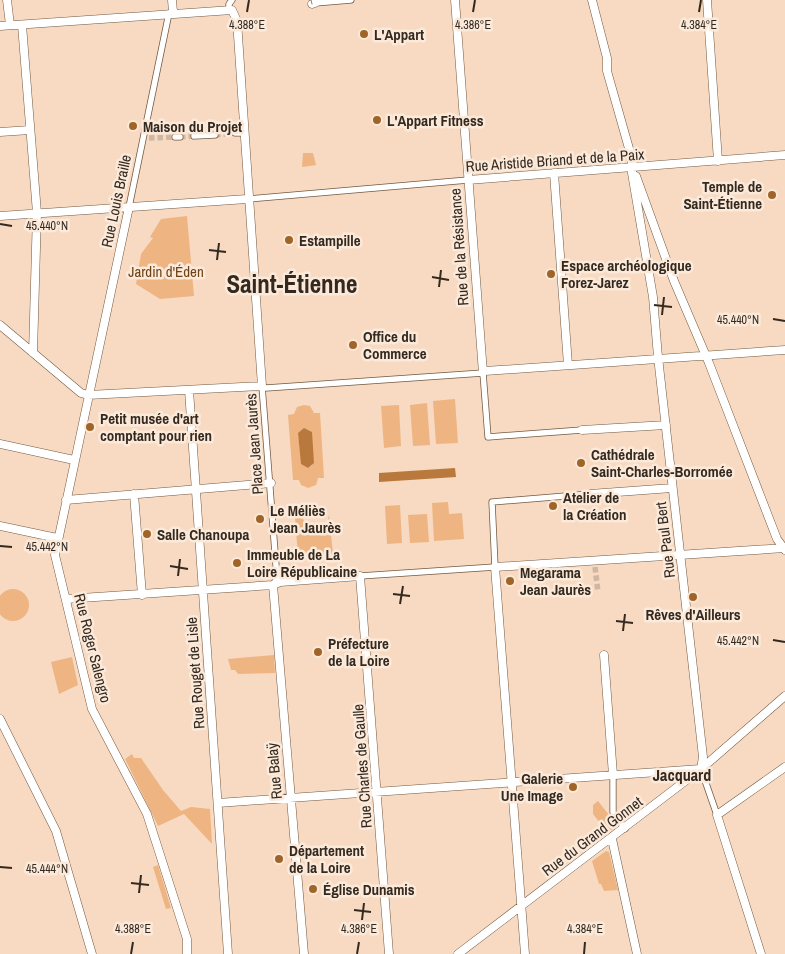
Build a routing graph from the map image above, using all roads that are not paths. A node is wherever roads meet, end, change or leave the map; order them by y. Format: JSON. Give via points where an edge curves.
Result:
{"nodes":[{"id":1,"x":8,"y":0,"type":"edge"},
{"id":2,"x":165,"y":0,"type":"edge"},
{"id":3,"x":232,"y":0,"type":"edge"},
{"id":4,"x":351,"y":0,"type":"edge"},
{"id":5,"x":455,"y":0,"type":"edge"},
{"id":6,"x":592,"y":0,"type":"edge"},
{"id":7,"x":707,"y":0,"type":"edge"},
{"id":8,"x":314,"y":4,"type":"dead end"},
{"id":9,"x":171,"y":8,"type":"edge"},
{"id":10,"x":231,"y":10,"type":"junction"},
{"id":11,"x":22,"y":24,"type":"junction"},
{"id":12,"x":0,"y":26,"type":"edge"},
{"id":13,"x":10,"y":26,"type":"junction"},
{"id":14,"x":30,"y":130,"type":"junction"},
{"id":15,"x":0,"y":132,"type":"edge"},
{"id":16,"x":235,"y":133,"type":"tunnel mouth"},
{"id":17,"x":245,"y":133,"type":"junction"},
{"id":18,"x":215,"y":135,"type":"tunnel mouth"},
{"id":19,"x":194,"y":136,"type":"tunnel mouth"},
{"id":20,"x":785,"y":155,"type":"edge"},
{"id":21,"x":718,"y":161,"type":"junction"},
{"id":22,"x":632,"y":168,"type":"junction"},
{"id":23,"x":554,"y":173,"type":"junction"},
{"id":24,"x":468,"y":180,"type":"junction"},
{"id":25,"x":247,"y":199,"type":"junction"},
{"id":26,"x":129,"y":207,"type":"junction"},
{"id":27,"x":37,"y":213,"type":"junction"},
{"id":28,"x":0,"y":216,"type":"edge"},
{"id":29,"x":0,"y":325,"type":"edge"},
{"id":30,"x":785,"y":350,"type":"edge"},
{"id":31,"x":32,"y":353,"type":"junction"},
{"id":32,"x":705,"y":354,"type":"junction"},
{"id":33,"x":658,"y":357,"type":"junction"},
{"id":34,"x":568,"y":365,"type":"junction"},
{"id":35,"x":483,"y":373,"type":"junction"},
{"id":36,"x":262,"y":386,"type":"junction"},
{"id":37,"x":189,"y":390,"type":"junction"},
{"id":38,"x":88,"y":395,"type":"junction"},
{"id":39,"x":666,"y":424,"type":"junction"},
{"id":40,"x":582,"y":430,"type":"joint"},
{"id":41,"x":0,"y":444,"type":"edge"},
{"id":42,"x":74,"y":460,"type":"junction"},
{"id":43,"x":271,"y":484,"type":"junction"},
{"id":44,"x":672,"y":488,"type":"junction"},
{"id":45,"x":196,"y":489,"type":"junction"},
{"id":46,"x":134,"y":494,"type":"junction"},
{"id":47,"x":590,"y":494,"type":"joint"},
{"id":48,"x":66,"y":500,"type":"junction"},
{"id":49,"x":0,"y":526,"type":"edge"},
{"id":50,"x":57,"y":538,"type":"junction"},
{"id":51,"x":785,"y":549,"type":"edge"},
{"id":52,"x":680,"y":555,"type":"junction"},
{"id":53,"x":495,"y":567,"type":"junction"},
{"id":54,"x":360,"y":576,"type":"junction"},
{"id":55,"x":273,"y":585,"type":"junction"},
{"id":56,"x":203,"y":590,"type":"junction"},
{"id":57,"x":142,"y":595,"type":"junction"},
{"id":58,"x":66,"y":599,"type":"junction"},
{"id":59,"x":604,"y":655,"type":"dead end"},
{"id":60,"x":785,"y":696,"type":"edge"},
{"id":61,"x":0,"y":719,"type":"edge"},
{"id":62,"x":785,"y":767,"type":"edge"},
{"id":63,"x":701,"y":769,"type":"junction"},
{"id":64,"x":613,"y":775,"type":"junction"},
{"id":65,"x":514,"y":782,"type":"junction"},
{"id":66,"x":377,"y":792,"type":"junction"},
{"id":67,"x":290,"y":798,"type":"junction"},
{"id":68,"x":218,"y":803,"type":"junction"},
{"id":69,"x":717,"y":815,"type":"junction"},
{"id":70,"x":625,"y":829,"type":"junction"},
{"id":71,"x":612,"y":839,"type":"junction"},
{"id":72,"x":522,"y":906,"type":"junction"},
{"id":73,"x":92,"y":954,"type":"edge"},
{"id":74,"x":187,"y":954,"type":"edge"},
{"id":75,"x":228,"y":954,"type":"edge"},
{"id":76,"x":304,"y":954,"type":"edge"},
{"id":77,"x":389,"y":954,"type":"edge"},
{"id":78,"x":458,"y":954,"type":"edge"},
{"id":79,"x":526,"y":954,"type":"edge"},
{"id":80,"x":637,"y":954,"type":"edge"},
{"id":81,"x":761,"y":954,"type":"edge"}],
"edges":[{"from":1,"to":13,"type":"street"},
{"from":2,"to":9,"type":"street"},
{"from":3,"to":10,"type":"street","via":[[229,4]]},
{"from":4,"to":8,"type":"street"},
{"from":5,"to":24,"type":"street","name":"Rue de la Résistance"},
{"from":6,"to":22,"type":"street"},
{"from":7,"to":21,"type":"street"},
{"from":9,"to":10,"type":"street"},
{"from":9,"to":11,"type":"street"},
{"from":9,"to":26,"type":"street","name":"Rue Louis Braille"},
{"from":10,"to":17,"type":"street","via":[[237,20]]},
{"from":11,"to":13,"type":"street"},
{"from":11,"to":14,"type":"street"},
{"from":12,"to":13,"type":"street"},
{"from":14,"to":15,"type":"street"},
{"from":14,"to":27,"type":"street"},
{"from":16,"to":17,"type":"street"},
{"from":17,"to":25,"type":"street"},
{"from":18,"to":19,"type":"street"},
{"from":20,"to":21,"type":"street","name":"Rue Aristide Briand et de la Paix"},
{"from":21,"to":22,"type":"street","name":"Rue Aristide Briand et de la Paix"},
{"from":22,"to":23,"type":"street","name":"Rue Aristide Briand et de la Paix"},
{"from":22,"to":32,"type":"street","via":[[681,300]]},
{"from":22,"to":33,"type":"street","name":"Rue Paul Bert","via":[[653,297]]},
{"from":23,"to":24,"type":"street","name":"Rue Aristide Briand et de la Paix"},
{"from":23,"to":34,"type":"street"},
{"from":24,"to":25,"type":"street","name":"Rue Aristide Briand et de la Paix"},
{"from":24,"to":35,"type":"street","name":"Rue de la Résistance"},
{"from":25,"to":26,"type":"street"},
{"from":25,"to":36,"type":"street"},
{"from":26,"to":27,"type":"street"},
{"from":26,"to":38,"type":"street","name":"Rue Louis Braille"},
{"from":27,"to":28,"type":"street"},
{"from":27,"to":31,"type":"street"},
{"from":29,"to":31,"type":"street"},
{"from":30,"to":32,"type":"street"},
{"from":31,"to":38,"type":"street","via":[[81,393]]},
{"from":32,"to":33,"type":"street"},
{"from":32,"to":51,"type":"street","via":[[777,539]]},
{"from":33,"to":34,"type":"street"},
{"from":33,"to":39,"type":"street","name":"Rue Paul Bert"},
{"from":34,"to":35,"type":"street"},
{"from":35,"to":36,"type":"street","name":"Place Jean Jaurès","via":[[271,388]]},
{"from":35,"to":40,"type":"street","via":[[488,437]]},
{"from":36,"to":37,"type":"street"},
{"from":36,"to":43,"type":"street","name":"Place Jean Jaurès"},
{"from":37,"to":38,"type":"street"},
{"from":37,"to":45,"type":"street","name":"Rue Rouget de Lisle"},
{"from":38,"to":42,"type":"street","name":"Rue Roger Salengro"},
{"from":39,"to":40,"type":"street"},
{"from":39,"to":44,"type":"street","name":"Rue Paul Bert"},
{"from":41,"to":42,"type":"street"},
{"from":42,"to":48,"type":"street","name":"Rue Roger Salengro"},
{"from":43,"to":45,"type":"street"},
{"from":43,"to":55,"type":"street","name":"Place Jean Jaurès","via":[[277,578]]},
{"from":44,"to":47,"type":"street"},
{"from":44,"to":52,"type":"street","name":"Rue Paul Bert"},
{"from":45,"to":46,"type":"street"},
{"from":45,"to":56,"type":"street","name":"Rue Rouget de Lisle"},
{"from":46,"to":48,"type":"street"},
{"from":46,"to":57,"type":"street"},
{"from":47,"to":53,"type":"street","via":[[492,502]]},
{"from":48,"to":50,"type":"street","name":"Rue Roger Salengro"},
{"from":49,"to":50,"type":"street"},
{"from":50,"to":58,"type":"street","name":"Rue Roger Salengro","via":[[55,555]]},
{"from":51,"to":52,"type":"street"},
{"from":52,"to":53,"type":"street"},
{"from":52,"to":63,"type":"street","name":"Rue Paul Bert","via":[[703,757]]},
{"from":53,"to":54,"type":"street"},
{"from":53,"to":65,"type":"street"},
{"from":54,"to":55,"type":"street"},
{"from":54,"to":66,"type":"street","name":"Rue Charles de Gaulle"},
{"from":55,"to":56,"type":"street"},
{"from":55,"to":67,"type":"street","name":"Rue Balaÿ"},
{"from":56,"to":57,"type":"street"},
{"from":56,"to":68,"type":"street","name":"Rue Rouget de Lisle"},
{"from":57,"to":58,"type":"street"},
{"from":58,"to":74,"type":"street","name":"Rue Roger Salengro","via":[[92,709],[147,814],[187,939]]},
{"from":59,"to":64,"type":"street"},
{"from":60,"to":63,"type":"street","name":"Rue du Grand Gonnet"},
{"from":61,"to":73,"type":"street","via":[[56,831]]},
{"from":62,"to":69,"type":"street"},
{"from":63,"to":64,"type":"street"},
{"from":63,"to":69,"type":"street"},
{"from":63,"to":70,"type":"street","name":"Rue du Grand Gonnet"},
{"from":64,"to":65,"type":"street"},
{"from":64,"to":70,"type":"street","via":[[613,812]]},
{"from":65,"to":66,"type":"street"},
{"from":65,"to":72,"type":"street"},
{"from":66,"to":67,"type":"street"},
{"from":66,"to":77,"type":"street","name":"Rue Charles de Gaulle"},
{"from":67,"to":68,"type":"street"},
{"from":67,"to":76,"type":"street","name":"Rue Balaÿ"},
{"from":68,"to":75,"type":"street","name":"Rue Rouget de Lisle"},
{"from":69,"to":81,"type":"street"},
{"from":70,"to":71,"type":"street","name":"Rue du Grand Gonnet"},
{"from":71,"to":72,"type":"street","name":"Rue du Grand Gonnet"},
{"from":71,"to":80,"type":"street"},
{"from":72,"to":78,"type":"street","name":"Rue du Grand Gonnet"},
{"from":72,"to":79,"type":"street"}]}
